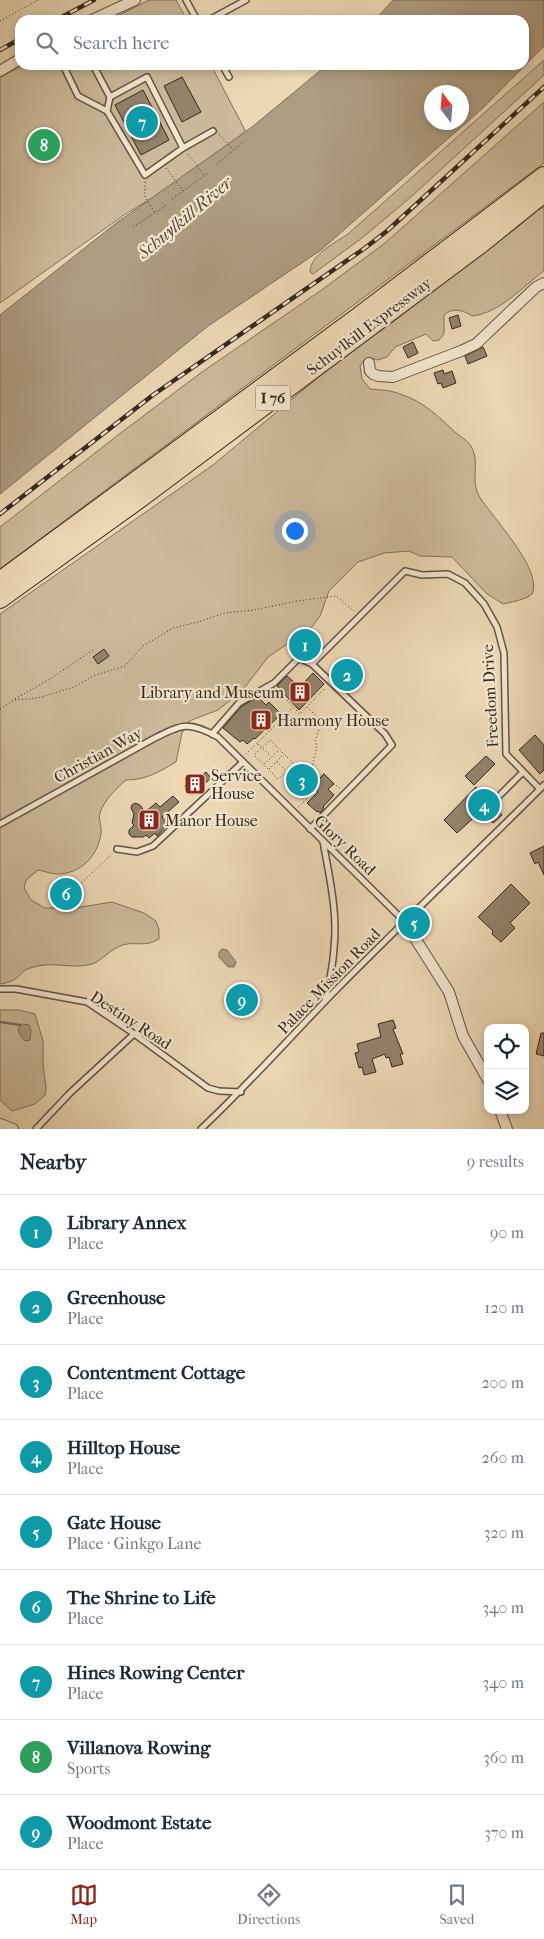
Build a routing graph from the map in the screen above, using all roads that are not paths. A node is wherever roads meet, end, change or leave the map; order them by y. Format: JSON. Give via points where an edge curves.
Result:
{"nodes":[{"id":1,"x":135,"y":0,"type":"edge"},
{"id":2,"x":186,"y":0,"type":"edge"},
{"id":3,"x":242,"y":1,"type":"edge"},
{"id":4,"x":103,"y":15,"type":"edge"},
{"id":5,"x":194,"y":15,"type":"edge"},
{"id":6,"x":218,"y":15,"type":"edge"},
{"id":7,"x":15,"y":62,"type":"edge"},
{"id":8,"x":0,"y":70,"type":"edge"},
{"id":9,"x":65,"y":70,"type":"edge"},
{"id":10,"x":96,"y":70,"type":"edge"},
{"id":11,"x":225,"y":70,"type":"edge"},
{"id":12,"x":229,"y":77,"type":"dead end"},
{"id":13,"x":110,"y":97,"type":"junction"},
{"id":14,"x":107,"y":111,"type":"junction"},
{"id":15,"x":213,"y":131,"type":"road end"},
{"id":16,"x":184,"y":148,"type":"junction"},
{"id":17,"x":544,"y":176,"type":"edge"},
{"id":18,"x":544,"y":194,"type":"edge"},
{"id":19,"x":544,"y":283,"type":"edge"},
{"id":20,"x":369,"y":363,"type":"dead end"},
{"id":21,"x":0,"y":581,"type":"edge"},
{"id":22,"x":0,"y":599,"type":"edge"},
{"id":23,"x":312,"y":664,"type":"junction"},
{"id":24,"x":212,"y":734,"type":"junction"},
{"id":25,"x":242,"y":761,"type":"junction"},
{"id":26,"x":523,"y":772,"type":"junction"},
{"id":27,"x":542,"y":787,"type":"edge"},
{"id":28,"x":494,"y":801,"type":"dead end"},
{"id":29,"x":0,"y":824,"type":"edge"},
{"id":30,"x":310,"y":829,"type":"junction"},
{"id":31,"x":322,"y":840,"type":"junction"},
{"id":32,"x":117,"y":849,"type":"road end"},
{"id":33,"x":404,"y":921,"type":"junction"},
{"id":34,"x":413,"y":935,"type":"joint"},
{"id":35,"x":0,"y":989,"type":"edge"},
{"id":36,"x":325,"y":1002,"type":"junction"},
{"id":37,"x":134,"y":1034,"type":"junction"},
{"id":38,"x":484,"y":1073,"type":"edge"},
{"id":39,"x":241,"y":1092,"type":"junction"},
{"id":40,"x":502,"y":1114,"type":"edge"},
{"id":41,"x":0,"y":1124,"type":"edge"},
{"id":42,"x":14,"y":1129,"type":"edge"},
{"id":43,"x":36,"y":1129,"type":"edge"},
{"id":44,"x":201,"y":1129,"type":"edge"},
{"id":45,"x":508,"y":1129,"type":"edge"}],
"edges":[{"from":1,"to":4,"type":"street"},
{"from":2,"to":5,"type":"lane"},
{"from":3,"to":6,"type":"lane"},
{"from":7,"to":8,"type":"street"},
{"from":9,"to":14,"type":"lane","via":[[78,96]]},
{"from":10,"to":13,"type":"lane"},
{"from":11,"to":12,"type":"lane"},
{"from":13,"to":14,"type":"lane"},
{"from":13,"to":16,"type":"lane","via":[[147,77]]},
{"from":14,"to":16,"type":"lane","via":[[145,175]]},
{"from":15,"to":16,"type":"lane"},
{"from":17,"to":21,"type":"highway","name":"Schuylkill Expressway","number":"I 76"},
{"from":18,"to":22,"type":"highway","name":"Schuylkill Expressway","number":"I 76","via":[[142,497]]},
{"from":19,"to":20,"type":"street","via":[[476,344],[461,351],[393,376],[373,374]]},
{"from":23,"to":24,"type":"lane","via":[[299,658],[272,684],[239,703]]},
{"from":23,"to":26,"type":"lane","name":"Freedom Drive","via":[[405,572],[448,574],[464,583],[484,604],[497,627],[504,654],[506,754]]},
{"from":23,"to":30,"type":"lane","via":[[392,744]]},
{"from":24,"to":25,"type":"lane","name":"Glory Road"},
{"from":24,"to":29,"type":"lane","name":"Christian Way","via":[[191,726],[178,727]]},
{"from":25,"to":30,"type":"lane","name":"Glory Road"},
{"from":25,"to":32,"type":"lane","via":[[153,846],[137,852]]},
{"from":26,"to":27,"type":"lane","name":"Freedom Drive"},
{"from":26,"to":28,"type":"lane"},
{"from":27,"to":33,"type":"lane","name":"Palace Mission Road"},
{"from":30,"to":31,"type":"lane","name":"Glory Road"},
{"from":31,"to":33,"type":"lane","name":"Glory Road"},
{"from":31,"to":36,"type":"lane","via":[[334,916],[334,947]]},
{"from":33,"to":34,"type":"lane","name":"Glory Road"},
{"from":33,"to":36,"type":"lane","name":"Palace Mission Road"},
{"from":34,"to":38,"type":"street","via":[[449,992],[463,1036]]},
{"from":35,"to":37,"type":"lane","name":"Destiny Road","via":[[87,1002]]},
{"from":36,"to":39,"type":"lane","name":"Palace Mission Road"},
{"from":37,"to":39,"type":"lane","name":"Destiny Road","via":[[208,1088]]},
{"from":37,"to":43,"type":"lane"},
{"from":39,"to":44,"type":"lane","name":"Palace Mission Road"},
{"from":40,"to":45,"type":"street"},
{"from":41,"to":42,"type":"street"}]}
